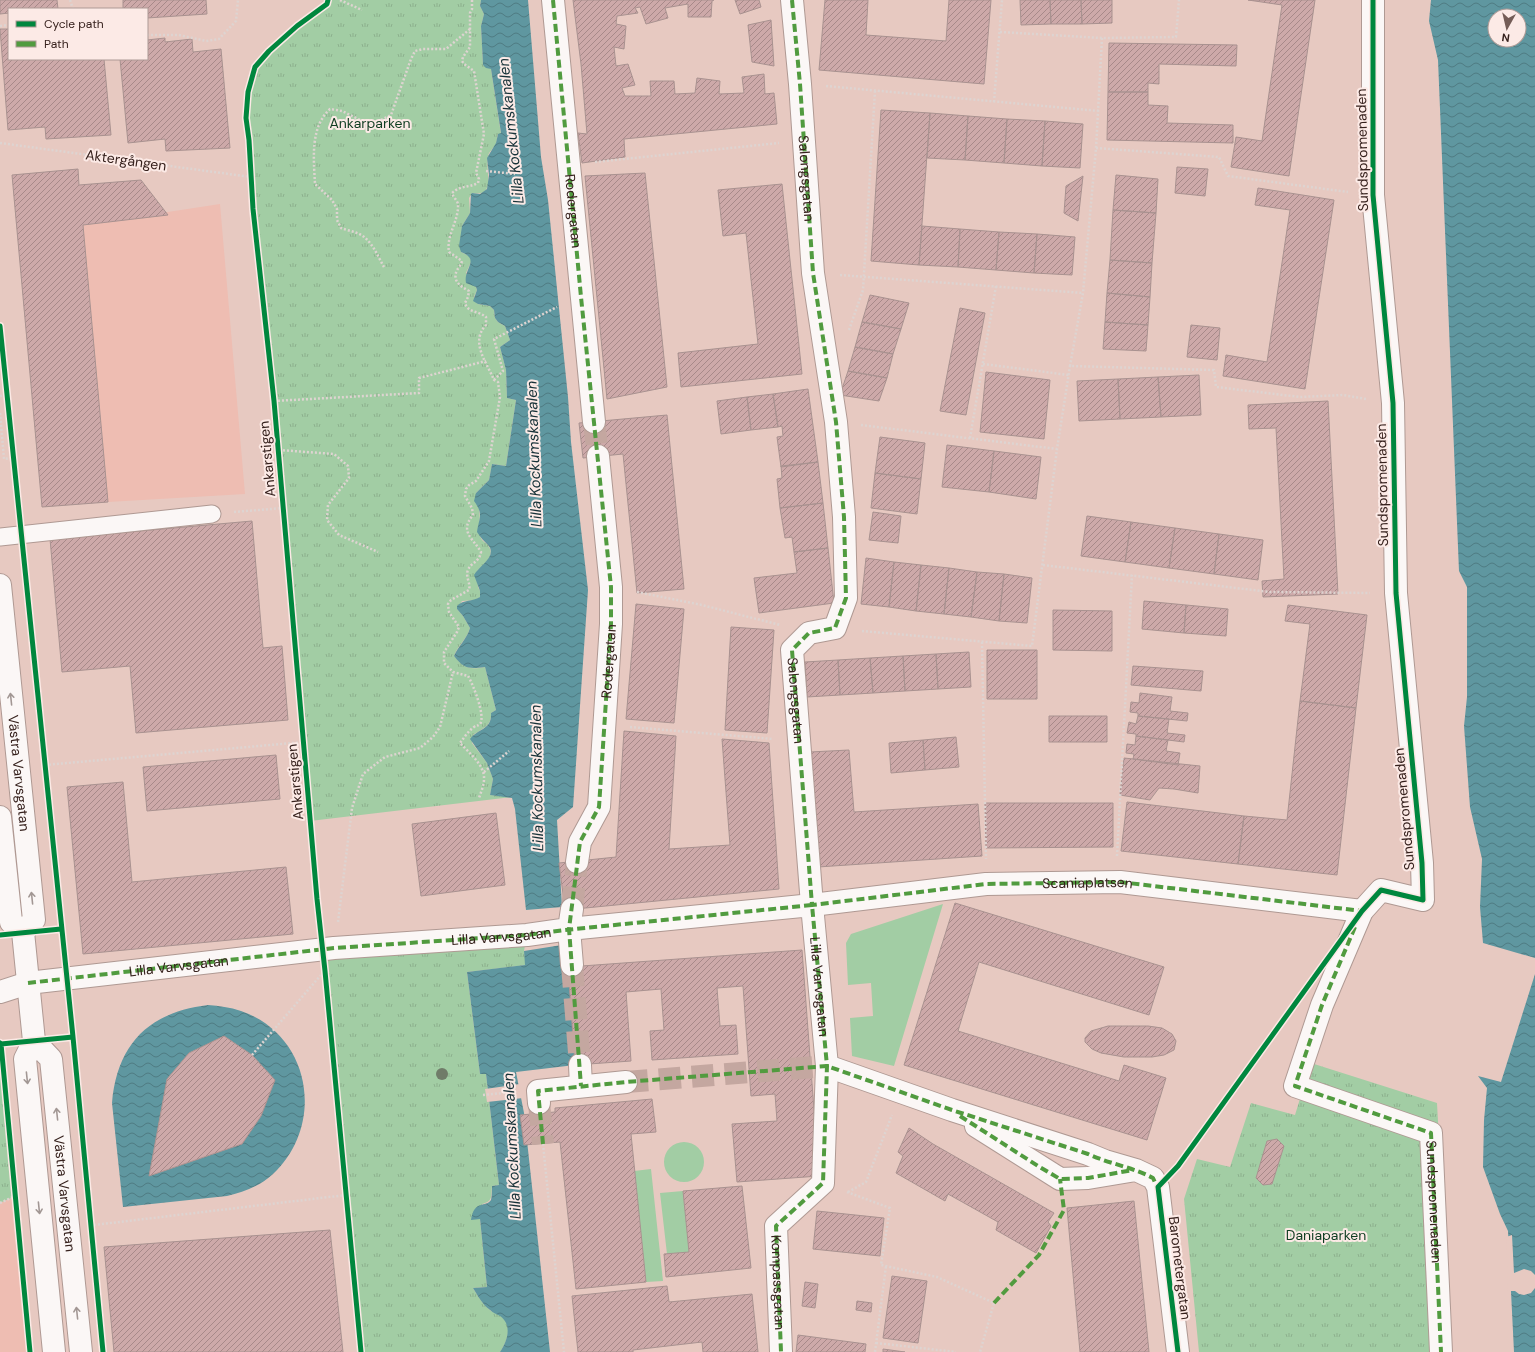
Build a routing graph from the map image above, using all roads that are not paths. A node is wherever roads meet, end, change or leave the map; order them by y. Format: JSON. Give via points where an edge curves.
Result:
{"nodes":[{"id":1,"x":553,"y":0,"type":"edge"},
{"id":2,"x":792,"y":0,"type":"edge"},
{"id":3,"x":1373,"y":0,"type":"edge"},
{"id":4,"x":594,"y":422,"type":"tunnel mouth"},
{"id":5,"x":598,"y":456,"type":"tunnel mouth"},
{"id":6,"x":212,"y":514,"type":"road end"},
{"id":7,"x":0,"y":537,"type":"edge"},
{"id":8,"x":0,"y":585,"type":"edge"},
{"id":9,"x":0,"y":817,"type":"edge"},
{"id":10,"x":577,"y":862,"type":"tunnel mouth"},
{"id":11,"x":812,"y":905,"type":"junction"},
{"id":12,"x":1362,"y":911,"type":"junction"},
{"id":13,"x":569,"y":923,"type":"junction"},
{"id":14,"x":23,"y":932,"type":"junction"},
{"id":15,"x":572,"y":965,"type":"tunnel mouth"},
{"id":16,"x":0,"y":981,"type":"edge"},
{"id":17,"x":28,"y":983,"type":"junction"},
{"id":18,"x":0,"y":992,"type":"edge"},
{"id":19,"x":34,"y":1042,"type":"junction"},
{"id":20,"x":828,"y":1066,"type":"junction"},
{"id":21,"x":626,"y":1082,"type":"tunnel mouth"},
{"id":22,"x":539,"y":1104,"type":"tunnel mouth"},
{"id":23,"x":952,"y":1110,"type":"junction"},
{"id":24,"x":1136,"y":1170,"type":"junction"},
{"id":25,"x":54,"y":1352,"type":"edge"},
{"id":26,"x":81,"y":1352,"type":"edge"},
{"id":27,"x":781,"y":1352,"type":"edge"},
{"id":28,"x":1178,"y":1352,"type":"edge"},
{"id":29,"x":1441,"y":1352,"type":"edge"}],
"edges":[{"from":1,"to":4,"type":"street","name":"Rodergatan"},
{"from":2,"to":11,"type":"street","name":"Salongsgatan","via":[[813,273],[836,422],[844,516],[846,598],[835,628],[809,633],[792,650]]},
{"from":3,"to":12,"type":"street","name":"Sundspromenaden","via":[[1373,195],[1393,403],[1396,593],[1422,863],[1423,900],[1381,890]]},
{"from":5,"to":10,"type":"street","name":"Rodergatan","via":[[611,587],[611,624],[599,807],[580,842]]},
{"from":6,"to":7,"type":"lane"},
{"from":14,"to":8,"type":"street","name":"Västra Varvsgatan","one_way":true,"via":[[34,920]]},
{"from":9,"to":14,"type":"street","name":"Västra Varvsgatan","via":[[11,922]]},
{"from":11,"to":12,"type":"street","name":"Scaniaplatsen","via":[[964,885],[1120,882]]},
{"from":11,"to":13,"type":"street","name":"Lilla Varvsgatan"},
{"from":11,"to":20,"type":"street","name":"Lilla Varvsgatan"},
{"from":12,"to":29,"type":"street","name":"Sundspromenaden","via":[[1322,1004],[1295,1086],[1431,1133]]},
{"from":13,"to":15,"type":"street"},
{"from":13,"to":17,"type":"street","name":"Lilla Varvsgatan","via":[[535,934],[334,948]]},
{"from":14,"to":17,"type":"street"},
{"from":16,"to":17,"type":"street","name":"Lilla Varvsgatan"},
{"from":17,"to":18,"type":"street","name":"Lilla Varvsgatan"},
{"from":17,"to":19,"type":"street"},
{"from":19,"to":25,"type":"street","name":"Västra Varvsgatan","one_way":true,"via":[[25,1059]]},
{"from":26,"to":19,"type":"street","name":"Västra Varvsgatan","one_way":true,"via":[[51,1059]]},
{"from":20,"to":23,"type":"street"},
{"from":20,"to":27,"type":"street","name":"Kompassgatan","via":[[819,1187],[776,1226]]},
{"from":21,"to":22,"type":"street","via":[[580,1075],[538,1091]]},
{"from":23,"to":24,"type":"street"},
{"from":23,"to":24,"type":"street","via":[[1060,1179],[1088,1178]]},
{"from":24,"to":28,"type":"street","name":"Barometergatan","via":[[1153,1178],[1158,1187]]}]}
